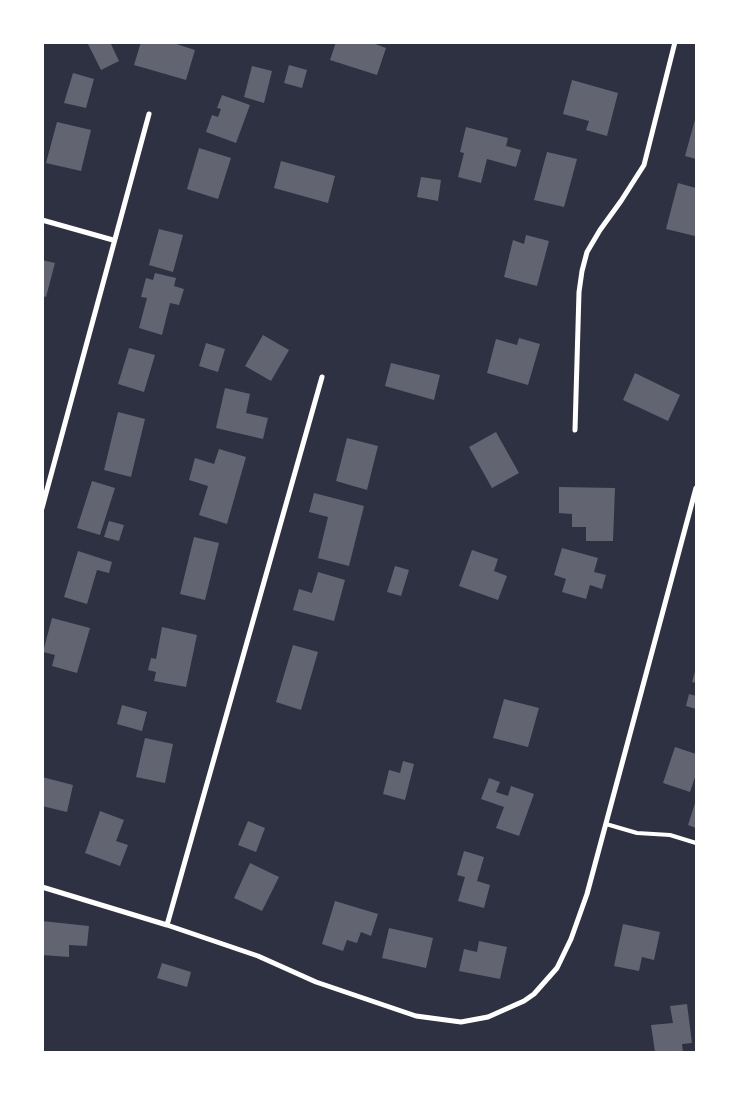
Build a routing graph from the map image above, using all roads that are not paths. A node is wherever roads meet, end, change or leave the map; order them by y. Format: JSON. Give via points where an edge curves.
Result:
{"nodes":[{"id":1,"x":675,"y":42,"type":"edge"},
{"id":2,"x":149,"y":114,"type":"dead end"},
{"id":3,"x":42,"y":220,"type":"edge"},
{"id":4,"x":113,"y":240,"type":"junction"},
{"id":5,"x":322,"y":377,"type":"dead end"},
{"id":6,"x":575,"y":430,"type":"dead end"},
{"id":7,"x":696,"y":488,"type":"edge"},
{"id":8,"x":42,"y":508,"type":"edge"},
{"id":9,"x":606,"y":824,"type":"junction"},
{"id":10,"x":696,"y":844,"type":"edge"},
{"id":11,"x":42,"y":887,"type":"edge"},
{"id":12,"x":167,"y":925,"type":"junction"}],
"edges":[{"from":1,"to":6,"type":"street","via":[[644,164],[587,252],[582,271]]},
{"from":2,"to":4,"type":"street"},
{"from":3,"to":4,"type":"street"},
{"from":4,"to":8,"type":"street"},
{"from":5,"to":12,"type":"street"},
{"from":7,"to":9,"type":"street"},
{"from":9,"to":10,"type":"lane","via":[[638,833],[670,835]]},
{"from":9,"to":12,"type":"street","via":[[587,894],[557,968],[534,994],[488,1017],[461,1022],[416,1016]]},
{"from":11,"to":12,"type":"street"}]}
